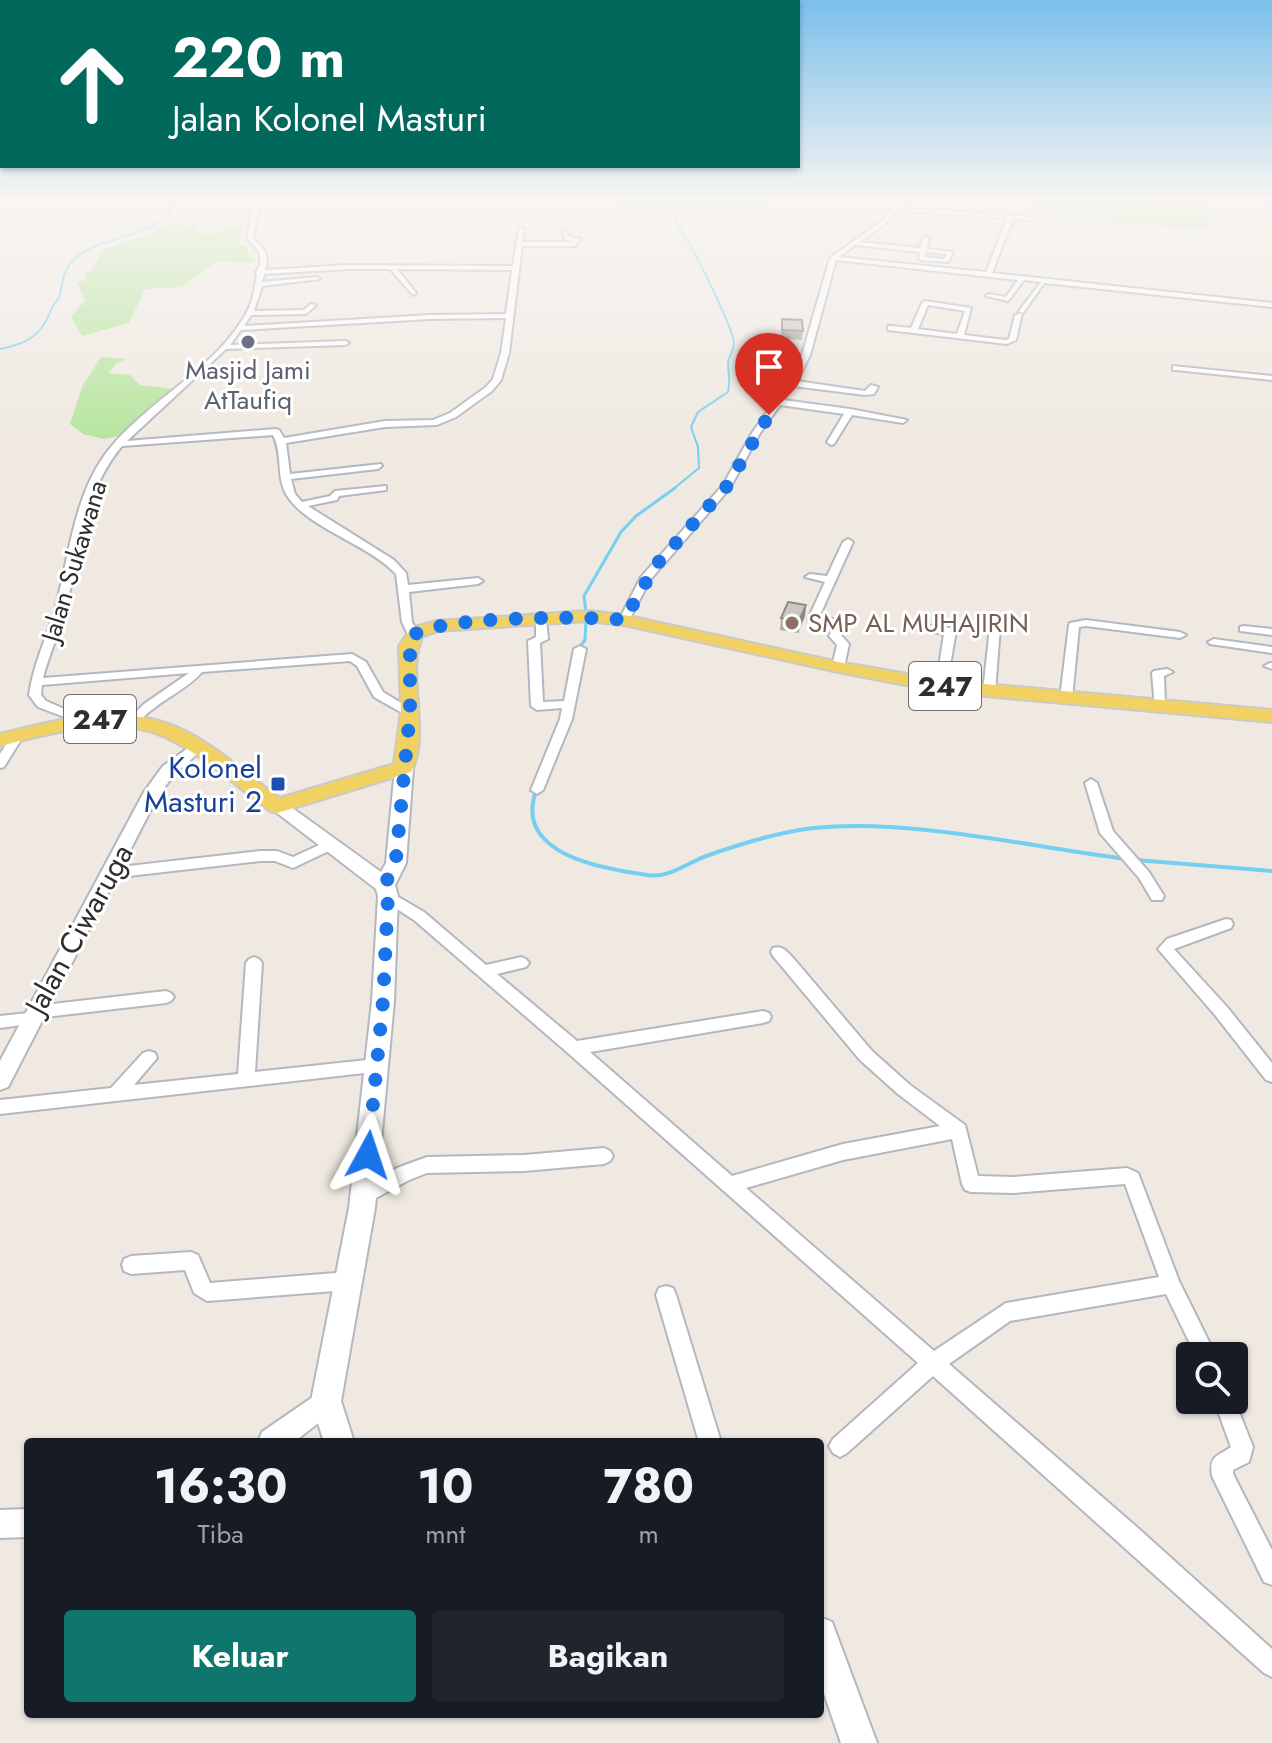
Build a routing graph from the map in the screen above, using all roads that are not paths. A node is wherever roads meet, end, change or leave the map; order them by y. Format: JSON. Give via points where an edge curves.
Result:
{"nodes":[{"id":1,"x":257,"y":280,"type":"edge"},
{"id":2,"x":301,"y":280,"type":"edge"},
{"id":3,"x":402,"y":280,"type":"edge"},
{"id":4,"x":515,"y":280,"type":"edge"},
{"id":5,"x":827,"y":280,"type":"edge"},
{"id":6,"x":1024,"y":280,"type":"edge"},
{"id":7,"x":1034,"y":280,"type":"edge"},
{"id":8,"x":1052,"y":280,"type":"edge"},
{"id":9,"x":1057,"y":281,"type":"junction"},
{"id":10,"x":257,"y":284,"type":"junction"},
{"id":11,"x":1042,"y":284,"type":"junction"},
{"id":12,"x":413,"y":293,"type":"dead end"},
{"id":13,"x":989,"y":296,"type":"dead end"},
{"id":14,"x":1008,"y":299,"type":"junction"},
{"id":15,"x":313,"y":305,"type":"dead end"},
{"id":16,"x":1272,"y":305,"type":"edge"},
{"id":17,"x":1005,"y":308,"type":"dead end"},
{"id":18,"x":250,"y":313,"type":"junction"},
{"id":19,"x":510,"y":316,"type":"junction"},
{"id":20,"x":239,"y":328,"type":"junction"},
{"id":21,"x":891,"y":328,"type":"dead end"},
{"id":22,"x":914,"y":331,"type":"junction"},
{"id":23,"x":960,"y":337,"type":"junction"},
{"id":24,"x":345,"y":343,"type":"dead end"},
{"id":25,"x":223,"y":347,"type":"junction"},
{"id":26,"x":1176,"y":368,"type":"dead end"},
{"id":27,"x":1272,"y":378,"type":"edge"},
{"id":28,"x":790,"y":383,"type":"junction"},
{"id":29,"x":874,"y":387,"type":"dead end"},
{"id":30,"x":778,"y":402,"type":"junction"},
{"id":31,"x":850,"y":411,"type":"junction"},
{"id":32,"x":903,"y":420,"type":"dead end"},
{"id":33,"x":283,"y":441,"type":"junction"},
{"id":34,"x":831,"y":442,"type":"dead end"},
{"id":35,"x":119,"y":444,"type":"junction"},
{"id":36,"x":378,"y":466,"type":"dead end"},
{"id":37,"x":285,"y":477,"type":"junction"},
{"id":38,"x":383,"y":488,"type":"dead end"},
{"id":39,"x":300,"y":505,"type":"junction"},
{"id":40,"x":848,"y":542,"type":"dead end"},
{"id":41,"x":810,"y":577,"type":"dead end"},
{"id":42,"x":832,"y":580,"type":"junction"},
{"id":43,"x":478,"y":581,"type":"dead end"},
{"id":44,"x":404,"y":589,"type":"junction"},
{"id":45,"x":541,"y":619,"type":"junction"},
{"id":46,"x":624,"y":620,"type":"junction"},
{"id":47,"x":911,"y":626,"type":"dead end"},
{"id":48,"x":995,"y":627,"type":"dead end"},
{"id":49,"x":1244,"y":629,"type":"dead end"},
{"id":50,"x":1272,"y":632,"type":"edge"},
{"id":51,"x":413,"y":635,"type":"junction"},
{"id":52,"x":1180,"y":635,"type":"dead end"},
{"id":53,"x":1214,"y":642,"type":"dead end"},
{"id":54,"x":580,"y":649,"type":"dead end"},
{"id":55,"x":1272,"y":650,"type":"edge"},
{"id":56,"x":838,"y":667,"type":"junction"},
{"id":57,"x":199,"y":669,"type":"junction"},
{"id":58,"x":1167,"y":672,"type":"dead end"},
{"id":59,"x":37,"y":682,"type":"junction"},
{"id":60,"x":942,"y":686,"type":"junction"},
{"id":61,"x":989,"y":692,"type":"junction"},
{"id":62,"x":1066,"y":698,"type":"junction"},
{"id":63,"x":568,"y":704,"type":"junction"},
{"id":64,"x":1159,"y":705,"type":"junction"},
{"id":65,"x":410,"y":712,"type":"junction"},
{"id":66,"x":1272,"y":716,"type":"edge"},
{"id":67,"x":84,"y":720,"type":"junction"},
{"id":68,"x":132,"y":722,"type":"junction"},
{"id":69,"x":9,"y":738,"type":"edge"},
{"id":70,"x":198,"y":746,"type":"junction"},
{"id":71,"x":0,"y":764,"type":"edge"},
{"id":72,"x":404,"y":768,"type":"junction"},
{"id":73,"x":1091,"y":783,"type":"dead end"},
{"id":74,"x":537,"y":790,"type":"dead end"},
{"id":75,"x":277,"y":806,"type":"junction"},
{"id":76,"x":328,"y":846,"type":"junction"},
{"id":77,"x":111,"y":873,"type":"junction"},
{"id":78,"x":387,"y":890,"type":"junction"},
{"id":79,"x":1157,"y":896,"type":"dead end"},
{"id":80,"x":1226,"y":924,"type":"dead end"},
{"id":81,"x":778,"y":952,"type":"dead end"},
{"id":82,"x":254,"y":963,"type":"dead end"},
{"id":83,"x":521,"y":963,"type":"dead end"},
{"id":84,"x":483,"y":971,"type":"junction"},
{"id":85,"x":166,"y":997,"type":"dead end"},
{"id":86,"x":32,"y":1016,"type":"junction"},
{"id":87,"x":763,"y":1017,"type":"dead end"},
{"id":88,"x":0,"y":1022,"type":"edge"},
{"id":89,"x":574,"y":1048,"type":"junction"},
{"id":90,"x":149,"y":1058,"type":"dead end"},
{"id":91,"x":376,"y":1066,"type":"junction"},
{"id":92,"x":1272,"y":1075,"type":"edge"},
{"id":93,"x":246,"y":1078,"type":"junction"},
{"id":94,"x":0,"y":1081,"type":"edge"},
{"id":95,"x":115,"y":1095,"type":"junction"},
{"id":96,"x":0,"y":1107,"type":"edge"},
{"id":97,"x":959,"y":1130,"type":"junction"},
{"id":98,"x":604,"y":1156,"type":"dead end"},
{"id":99,"x":728,"y":1185,"type":"junction"},
{"id":100,"x":363,"y":1197,"type":"junction"},
{"id":101,"x":131,"y":1265,"type":"dead end"},
{"id":102,"x":348,"y":1281,"type":"junction"},
{"id":103,"x":1171,"y":1284,"type":"junction"},
{"id":104,"x":666,"y":1295,"type":"dead end"},
{"id":105,"x":1199,"y":1342,"type":"edge"},
{"id":106,"x":932,"y":1364,"type":"junction"},
{"id":107,"x":326,"y":1401,"type":"junction"},
{"id":108,"x":1229,"y":1414,"type":"edge"},
{"id":109,"x":277,"y":1438,"type":"edge"},
{"id":110,"x":338,"y":1438,"type":"edge"},
{"id":111,"x":709,"y":1438,"type":"edge"},
{"id":112,"x":840,"y":1446,"type":"dead end"},
{"id":113,"x":24,"y":1523,"type":"edge"},
{"id":114,"x":0,"y":1524,"type":"edge"},
{"id":115,"x":1272,"y":1574,"type":"edge"},
{"id":116,"x":824,"y":1645,"type":"edge"},
{"id":117,"x":1272,"y":1665,"type":"edge"},
{"id":118,"x":859,"y":1743,"type":"edge"}],
"edges":[{"from":1,"to":10,"type":"street","name":"Jalan Sukawana"},
{"from":2,"to":10,"type":"street"},
{"from":3,"to":12,"type":"street"},
{"from":4,"to":19,"type":"street"},
{"from":5,"to":28,"type":"street","via":[[804,361]]},
{"from":6,"to":14,"type":"street"},
{"from":7,"to":11,"type":"street"},
{"from":8,"to":9,"type":"street"},
{"from":9,"to":11,"type":"street"},
{"from":9,"to":16,"type":"street"},
{"from":10,"to":18,"type":"street","name":"Jalan Sukawana"},
{"from":11,"to":23,"type":"street","via":[[1021,313],[1010,341]]},
{"from":13,"to":14,"type":"street"},
{"from":14,"to":17,"type":"street","via":[[1001,305]]},
{"from":15,"to":18,"type":"street","via":[[306,312]]},
{"from":18,"to":20,"type":"street","name":"Jalan Sukawana"},
{"from":19,"to":20,"type":"street"},
{"from":19,"to":33,"type":"street","via":[[497,380],[453,415],[429,425],[390,424]]},
{"from":20,"to":25,"type":"street","name":"Jalan Sukawana"},
{"from":21,"to":22,"type":"street"},
{"from":22,"to":23,"type":"street"},
{"from":22,"to":23,"type":"street","via":[[925,303],[942,303],[969,309]]},
{"from":24,"to":25,"type":"street"},
{"from":25,"to":35,"type":"street","name":"Jalan Sukawana"},
{"from":26,"to":27,"type":"street"},
{"from":28,"to":29,"type":"street","via":[[865,393]]},
{"from":28,"to":30,"type":"street"},
{"from":30,"to":31,"type":"street"},
{"from":30,"to":46,"type":"street","via":[[727,486],[656,565]]},
{"from":31,"to":32,"type":"street"},
{"from":31,"to":34,"type":"street"},
{"from":33,"to":35,"type":"street","via":[[273,431]]},
{"from":33,"to":37,"type":"street"},
{"from":35,"to":59,"type":"street","name":"Jalan Sukawana","via":[[100,471],[80,525]]},
{"from":36,"to":37,"type":"street"},
{"from":37,"to":39,"type":"street"},
{"from":38,"to":39,"type":"street"},
{"from":39,"to":44,"type":"street","via":[[396,567]]},
{"from":40,"to":42,"type":"street"},
{"from":41,"to":42,"type":"street"},
{"from":42,"to":56,"type":"street","via":[[813,619],[840,623],[835,636],[843,644]]},
{"from":43,"to":44,"type":"street"},
{"from":44,"to":51,"type":"street"},
{"from":45,"to":46,"type":"main road","number":"247"},
{"from":45,"to":51,"type":"main road","number":"247","via":[[437,626]]},
{"from":45,"to":63,"type":"street","via":[[542,639],[534,641],[537,706]]},
{"from":46,"to":56,"type":"main road","number":"247"},
{"from":47,"to":60,"type":"street","via":[[950,631]]},
{"from":48,"to":61,"type":"street"},
{"from":49,"to":50,"type":"street"},
{"from":51,"to":65,"type":"main road","via":[[408,646]]},
{"from":52,"to":62,"type":"street","via":[[1074,625]]},
{"from":53,"to":55,"type":"street"},
{"from":54,"to":63,"type":"street"},
{"from":56,"to":60,"type":"main road","number":"247"},
{"from":57,"to":59,"type":"street"},
{"from":57,"to":65,"type":"street","via":[[355,658],[378,694]]},
{"from":57,"to":68,"type":"street","via":[[187,683],[142,708]]},
{"from":58,"to":64,"type":"street","via":[[1158,673]]},
{"from":59,"to":67,"type":"street","name":"Jalan Sukawana","via":[[38,702]]},
{"from":60,"to":61,"type":"main road","number":"247"},
{"from":61,"to":62,"type":"main road","number":"247"},
{"from":62,"to":64,"type":"main road","number":"247"},
{"from":63,"to":74,"type":"street"},
{"from":64,"to":66,"type":"main road","number":"247"},
{"from":65,"to":72,"type":"main road"},
{"from":67,"to":68,"type":"main road","number":"247"},
{"from":67,"to":69,"type":"main road","number":"247"},
{"from":68,"to":70,"type":"main road","number":"247","via":[[169,731]]},
{"from":69,"to":71,"type":"street"},
{"from":70,"to":75,"type":"main road","number":"247"},
{"from":70,"to":77,"type":"street","name":"Jalan Ciwaruga","via":[[152,792]]},
{"from":72,"to":75,"type":"main road"},
{"from":72,"to":78,"type":"main road","via":[[396,863]]},
{"from":73,"to":79,"type":"street","via":[[1107,833]]},
{"from":75,"to":76,"type":"main road"},
{"from":76,"to":77,"type":"street","via":[[293,863],[260,856]]},
{"from":76,"to":78,"type":"main road"},
{"from":77,"to":86,"type":"street","name":"Jalan Ciwaruga"},
{"from":78,"to":84,"type":"street"},
{"from":78,"to":91,"type":"main road"},
{"from":80,"to":92,"type":"street","via":[[1165,949]]},
{"from":81,"to":97,"type":"street","via":[[891,1082]]},
{"from":82,"to":93,"type":"street"},
{"from":83,"to":84,"type":"street"},
{"from":84,"to":89,"type":"street"},
{"from":85,"to":86,"type":"street"},
{"from":86,"to":88,"type":"street"},
{"from":86,"to":94,"type":"street","name":"Jalan Ciwaruga"},
{"from":87,"to":89,"type":"street"},
{"from":89,"to":99,"type":"street"},
{"from":90,"to":95,"type":"street"},
{"from":91,"to":93,"type":"street"},
{"from":91,"to":100,"type":"main road"},
{"from":93,"to":95,"type":"street"},
{"from":95,"to":96,"type":"street"},
{"from":97,"to":99,"type":"street","via":[[843,1152]]},
{"from":97,"to":103,"type":"street","via":[[971,1184],[1132,1179]]},
{"from":98,"to":100,"type":"street","via":[[427,1165]]},
{"from":99,"to":106,"type":"street"},
{"from":100,"to":102,"type":"main road"},
{"from":101,"to":102,"type":"street","via":[[191,1261],[198,1284],[207,1292]]},
{"from":102,"to":107,"type":"main road"},
{"from":103,"to":105,"type":"street"},
{"from":103,"to":106,"type":"street","via":[[1006,1312]]},
{"from":104,"to":111,"type":"street"},
{"from":106,"to":112,"type":"street"},
{"from":106,"to":117,"type":"street"},
{"from":107,"to":109,"type":"street"},
{"from":107,"to":110,"type":"main road"},
{"from":108,"to":115,"type":"street","via":[[1242,1447],[1241,1454],[1221,1465],[1223,1476]]},
{"from":113,"to":114,"type":"street"},
{"from":116,"to":118,"type":"main road"}]}
